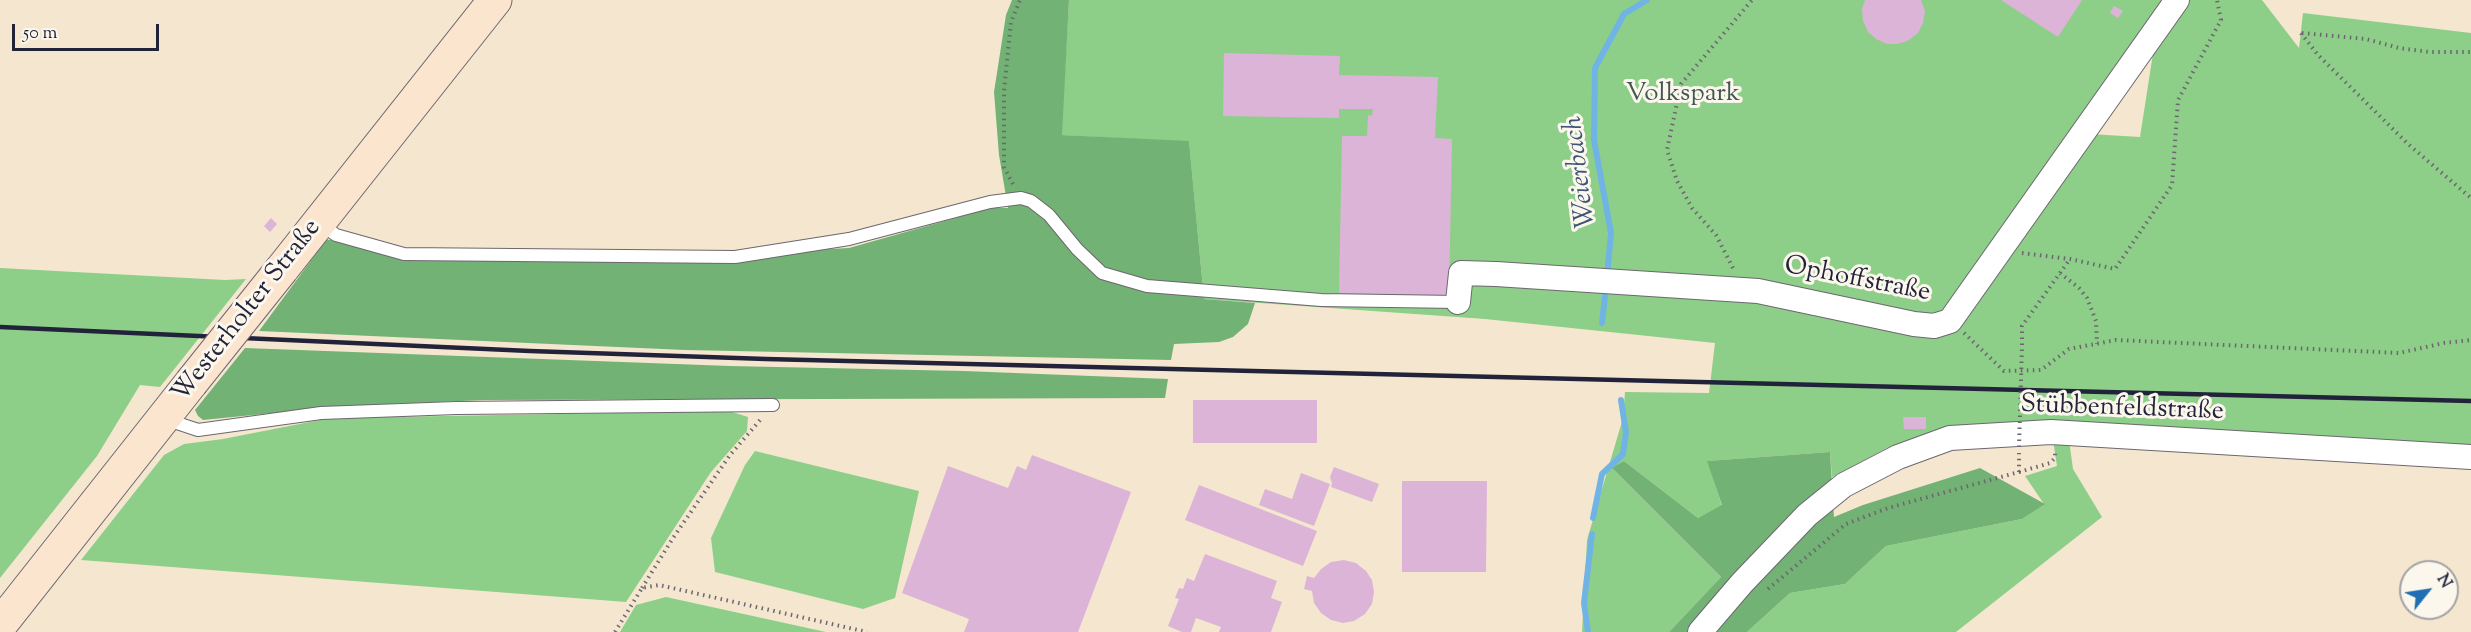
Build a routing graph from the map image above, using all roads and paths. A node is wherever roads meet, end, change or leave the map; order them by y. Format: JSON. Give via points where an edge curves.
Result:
{"nodes":[{"id":1,"x":495,"y":0,"type":"edge"},
{"id":2,"x":1020,"y":0,"type":"edge"},
{"id":3,"x":1752,"y":0,"type":"edge"},
{"id":4,"x":2177,"y":0,"type":"edge"},
{"id":5,"x":2217,"y":0,"type":"edge"},
{"id":6,"x":2471,"y":52,"type":"edge"},
{"id":7,"x":1022,"y":198,"type":"junction"},
{"id":8,"x":2471,"y":198,"type":"edge"},
{"id":9,"x":318,"y":223,"type":"junction"},
{"id":10,"x":2023,"y":253,"type":"dead end"},
{"id":11,"x":2070,"y":259,"type":"junction"},
{"id":12,"x":2060,"y":273,"type":"junction"},
{"id":13,"x":1744,"y":290,"type":"junction"},
{"id":14,"x":1458,"y":302,"type":"joint"},
{"id":15,"x":1950,"y":321,"type":"junction"},
{"id":16,"x":2471,"y":340,"type":"edge"},
{"id":17,"x":2097,"y":344,"type":"junction"},
{"id":18,"x":773,"y":405,"type":"joint"},
{"id":19,"x":164,"y":419,"type":"junction"},
{"id":20,"x":2471,"y":457,"type":"edge"},
{"id":21,"x":2050,"y":463,"type":"dead end"},
{"id":22,"x":2019,"y":472,"type":"junction"},
{"id":23,"x":1742,"y":583,"type":"junction"},
{"id":24,"x":642,"y":588,"type":"junction"},
{"id":25,"x":0,"y":625,"type":"edge"},
{"id":26,"x":856,"y":631,"type":"edge"},
{"id":27,"x":615,"y":632,"type":"edge"},
{"id":28,"x":867,"y":632,"type":"edge"},
{"id":29,"x":1700,"y":632,"type":"edge"}],
"edges":[{"from":1,"to":9,"type":"main road","name":"Westerholter Straße"},
{"from":2,"to":7,"type":"path","via":[[1011,22],[1004,91],[1004,167]]},
{"from":3,"to":13,"type":"path","via":[[1681,84],[1667,150],[1677,181],[1692,208],[1716,236]]},
{"from":4,"to":15,"type":"street","name":"Ophoffstraße"},
{"from":5,"to":11,"type":"path","via":[[2221,20],[2178,100],[2172,185],[2115,269]]},
{"from":6,"to":8,"type":"path","via":[[2429,52],[2366,39],[2301,33],[2318,55],[2408,144]]},
{"from":7,"to":9,"type":"lane","via":[[990,202],[849,239],[735,257],[404,254],[336,235]]},
{"from":7,"to":14,"type":"lane","via":[[1050,215],[1102,273],[1147,286],[1321,300]]},
{"from":9,"to":19,"type":"main road","name":"Westerholter Straße","bridge":true},
{"from":10,"to":11,"type":"path"},
{"from":11,"to":12,"type":"path"},
{"from":12,"to":17,"type":"path","via":[[2087,298],[2096,321]]},
{"from":12,"to":22,"type":"path","bridge":true,"via":[[2022,326]]},
{"from":13,"to":14,"type":"street","name":"Ophoffstraße","via":[[1461,273]]},
{"from":13,"to":15,"type":"street","name":"Ophoffstraße","via":[[1914,324],[1934,326]]},
{"from":15,"to":17,"type":"path","via":[[2004,371],[2041,370],[2069,349]]},
{"from":16,"to":17,"type":"path","via":[[2399,353],[2116,340]]},
{"from":18,"to":19,"type":"lane","via":[[321,413],[198,430]]},
{"from":18,"to":24,"type":"path","via":[[730,455]]},
{"from":19,"to":25,"type":"main road","name":"Westerholter Straße"},
{"from":20,"to":23,"type":"street","name":"Stübbenfeldstraße","via":[[2051,432],[1950,438],[1898,457],[1844,485],[1807,515]]},
{"from":21,"to":22,"type":"path"},
{"from":22,"to":23,"type":"path","via":[[1888,508],[1846,524],[1761,596]]},
{"from":23,"to":29,"type":"street","name":"Stübbenfeldstraße"},
{"from":24,"to":26,"type":"path","via":[[659,585]]},
{"from":24,"to":27,"type":"path"},
{"from":26,"to":28,"type":"path"}]}
